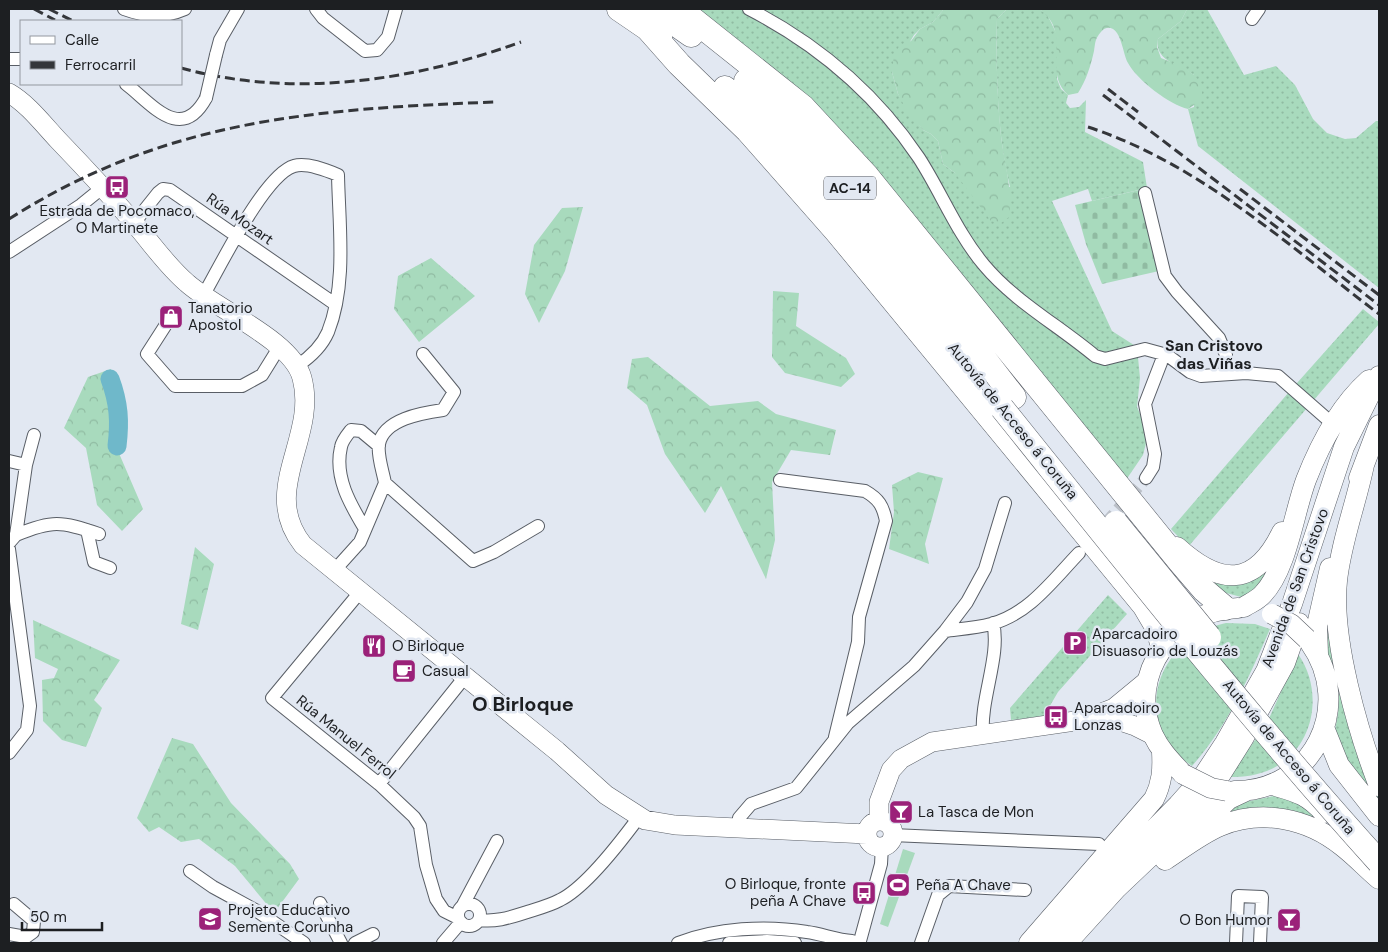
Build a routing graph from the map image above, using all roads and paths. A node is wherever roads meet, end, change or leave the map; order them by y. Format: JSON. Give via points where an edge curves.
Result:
{"nodes":[{"id":1,"x":124,"y":9,"type":"edge"},
{"id":2,"x":185,"y":9,"type":"edge"},
{"id":3,"x":316,"y":9,"type":"edge"},
{"id":4,"x":396,"y":9,"type":"edge"},
{"id":5,"x":619,"y":9,"type":"edge"},
{"id":6,"x":668,"y":9,"type":"edge"},
{"id":7,"x":680,"y":9,"type":"edge"},
{"id":8,"x":749,"y":9,"type":"edge"},
{"id":9,"x":233,"y":10,"type":"edge"},
{"id":10,"x":651,"y":19,"type":"edge"},
{"id":11,"x":729,"y":48,"type":"junction"},
{"id":12,"x":127,"y":85,"type":"edge"},
{"id":13,"x":9,"y":93,"type":"edge"},
{"id":14,"x":102,"y":188,"type":"junction"},
{"id":15,"x":1145,"y":193,"type":"dead end"},
{"id":16,"x":134,"y":223,"type":"junction"},
{"id":17,"x":237,"y":237,"type":"junction"},
{"id":18,"x":9,"y":252,"type":"edge"},
{"id":19,"x":203,"y":296,"type":"junction"},
{"id":20,"x":335,"y":304,"type":"junction"},
{"id":21,"x":165,"y":326,"type":"dead end"},
{"id":22,"x":280,"y":346,"type":"junction"},
{"id":23,"x":423,"y":354,"type":"dead end"},
{"id":24,"x":1167,"y":355,"type":"junction"},
{"id":25,"x":297,"y":366,"type":"junction"},
{"id":26,"x":1379,"y":371,"type":"edge"},
{"id":27,"x":1225,"y":374,"type":"junction"},
{"id":28,"x":1379,"y":376,"type":"edge"},
{"id":29,"x":1008,"y":403,"type":"junction"},
{"id":30,"x":1379,"y":405,"type":"edge"},
{"id":31,"x":1334,"y":424,"type":"junction"},
{"id":32,"x":1379,"y":425,"type":"edge"},
{"id":33,"x":34,"y":435,"type":"dead end"},
{"id":34,"x":378,"y":446,"type":"junction"},
{"id":35,"x":9,"y":461,"type":"edge"},
{"id":36,"x":26,"y":464,"type":"junction"},
{"id":37,"x":1364,"y":465,"type":"junction"},
{"id":38,"x":1146,"y":478,"type":"tunnel mouth"},
{"id":39,"x":780,"y":480,"type":"dead end"},
{"id":40,"x":1306,"y":480,"type":"junction"},
{"id":41,"x":385,"y":483,"type":"junction"},
{"id":42,"x":1005,"y":503,"type":"dead end"},
{"id":43,"x":1144,"y":516,"type":"junction"},
{"id":44,"x":538,"y":526,"type":"dead end"},
{"id":45,"x":365,"y":529,"type":"junction"},
{"id":46,"x":12,"y":539,"type":"edge"},
{"id":47,"x":9,"y":549,"type":"edge"},
{"id":48,"x":1079,"y":553,"type":"dead end"},
{"id":49,"x":110,"y":568,"type":"dead end"},
{"id":50,"x":333,"y":572,"type":"junction"},
{"id":51,"x":10,"y":577,"type":"edge"},
{"id":52,"x":360,"y":592,"type":"junction"},
{"id":53,"x":1235,"y":608,"type":"junction"},
{"id":54,"x":993,"y":624,"type":"junction"},
{"id":55,"x":945,"y":631,"type":"junction"},
{"id":56,"x":1163,"y":646,"type":"junction"},
{"id":57,"x":1312,"y":647,"type":"junction"},
{"id":58,"x":464,"y":678,"type":"junction"},
{"id":59,"x":1148,"y":680,"type":"junction"},
{"id":60,"x":1082,"y":720,"type":"junction"},
{"id":61,"x":1324,"y":730,"type":"junction"},
{"id":62,"x":983,"y":734,"type":"junction"},
{"id":63,"x":834,"y":740,"type":"junction"},
{"id":64,"x":1157,"y":743,"type":"junction"},
{"id":65,"x":9,"y":753,"type":"edge"},
{"id":66,"x":379,"y":784,"type":"junction"},
{"id":67,"x":1272,"y":785,"type":"junction"},
{"id":68,"x":1379,"y":786,"type":"edge"},
{"id":69,"x":1236,"y":791,"type":"junction"},
{"id":70,"x":1379,"y":816,"type":"edge"},
{"id":71,"x":639,"y":817,"type":"junction"},
{"id":72,"x":737,"y":828,"type":"junction"},
{"id":73,"x":873,"y":828,"type":"junction"},
{"id":74,"x":497,"y":841,"type":"dead end"},
{"id":75,"x":887,"y":841,"type":"junction"},
{"id":76,"x":1379,"y":842,"type":"edge"},
{"id":77,"x":1099,"y":844,"type":"dead end"},
{"id":78,"x":1165,"y":860,"type":"junction"},
{"id":79,"x":1379,"y":862,"type":"edge"},
{"id":80,"x":190,"y":871,"type":"dead end"},
{"id":81,"x":1379,"y":874,"type":"edge"},
{"id":82,"x":1379,"y":879,"type":"edge"},
{"id":83,"x":1025,"y":890,"type":"dead end"},
{"id":84,"x":320,"y":903,"type":"dead end"},
{"id":85,"x":14,"y":904,"type":"dead end"},
{"id":86,"x":463,"y":905,"type":"junction"},
{"id":87,"x":459,"y":920,"type":"junction"},
{"id":88,"x":479,"y":920,"type":"junction"},
{"id":89,"x":9,"y":934,"type":"edge"},
{"id":90,"x":373,"y":934,"type":"dead end"},
{"id":91,"x":856,"y":942,"type":"edge"},
{"id":92,"x":304,"y":943,"type":"edge"},
{"id":93,"x":341,"y":943,"type":"edge"},
{"id":94,"x":355,"y":943,"type":"edge"},
{"id":95,"x":443,"y":943,"type":"edge"},
{"id":96,"x":678,"y":943,"type":"edge"},
{"id":97,"x":729,"y":943,"type":"edge"},
{"id":98,"x":795,"y":943,"type":"edge"},
{"id":99,"x":922,"y":943,"type":"edge"},
{"id":100,"x":1029,"y":943,"type":"edge"},
{"id":101,"x":1046,"y":943,"type":"edge"},
{"id":102,"x":1067,"y":943,"type":"edge"},
{"id":103,"x":1079,"y":943,"type":"edge"},
{"id":104,"x":1236,"y":943,"type":"edge"},
{"id":105,"x":1260,"y":943,"type":"edge"}],
"edges":[{"from":1,"to":2,"type":"street","via":[[150,17]]},
{"from":3,"to":4,"type":"street","via":[[365,51],[377,50],[388,37]]},
{"from":5,"to":10,"type":"highway","name":"Autovía de Acceso á Coruña","number":"AC-14"},
{"from":6,"to":11,"type":"highway"},
{"from":7,"to":11,"type":"highway"},
{"from":8,"to":24,"type":"street","via":[[809,45],[844,72],[886,114],[919,158],[982,263],[999,282],[1095,356],[1105,359],[1145,349]]},
{"from":9,"to":12,"type":"street","bridge":true,"via":[[220,40],[206,98],[194,114],[170,118],[149,106]]},
{"from":10,"to":29,"type":"highway","name":"Autovía de Acceso á Coruña","number":"AC-14","via":[[704,45],[770,102],[841,177]]},
{"from":10,"to":56,"type":"highway","via":[[679,64],[748,131],[838,232],[1144,605]]},
{"from":11,"to":43,"type":"highway","via":[[802,107],[867,176]]},
{"from":13,"to":14,"type":"street","via":[[37,118]]},
{"from":14,"to":16,"type":"street"},
{"from":14,"to":18,"type":"street"},
{"from":15,"to":27,"type":"street","via":[[1165,276],[1219,338],[1226,355]]},
{"from":16,"to":17,"type":"street","name":"Rúa Mozart","via":[[163,189],[170,190]]},
{"from":16,"to":19,"type":"street","via":[[170,268]]},
{"from":17,"to":19,"type":"street"},
{"from":17,"to":20,"type":"street","name":"Rúa Mozart"},
{"from":17,"to":20,"type":"street","via":[[254,207],[283,170],[296,165],[310,166],[338,175],[340,254]]},
{"from":19,"to":22,"type":"street"},
{"from":20,"to":25,"type":"street","via":[[327,334],[310,357]]},
{"from":21,"to":22,"type":"street","via":[[147,354],[175,386],[242,386],[262,375]]},
{"from":22,"to":25,"type":"street"},
{"from":23,"to":34,"type":"street","via":[[454,392],[443,410],[403,420],[384,432]]},
{"from":24,"to":27,"type":"street","via":[[1190,372],[1202,376]]},
{"from":24,"to":38,"type":"street","via":[[1162,360],[1145,404],[1155,454]]},
{"from":25,"to":50,"type":"street","via":[[302,378],[305,412],[286,484],[286,508],[296,537]]},
{"from":26,"to":31,"type":"main road","via":[[1360,388]]},
{"from":27,"to":31,"type":"street","via":[[1278,376]]},
{"from":28,"to":101,"type":"main road","name":"Avenida de San Cristovo","via":[[1344,447],[1292,604],[1266,671],[1225,743],[1202,778],[1178,805]]},
{"from":29,"to":76,"type":"highway","name":"Autovía de Acceso á Coruña","number":"AC-14","bridge":true},
{"from":29,"to":79,"type":"highway","name":"Autovía de Acceso á Coruña","number":"AC-14","bridge":true,"via":[[1173,619]]},
{"from":30,"to":102,"type":"main road","name":"Avenida de San Cristovo","via":[[1355,453],[1285,663],[1244,739],[1207,796]]},
{"from":31,"to":40,"type":"main road"},
{"from":32,"to":37,"type":"main road"},
{"from":33,"to":36,"type":"street"},
{"from":34,"to":41,"type":"street"},
{"from":34,"to":45,"type":"street","via":[[361,431],[351,430],[341,446],[343,487]]},
{"from":35,"to":36,"type":"street"},
{"from":36,"to":46,"type":"street"},
{"from":37,"to":57,"type":"main road","via":[[1324,588]]},
{"from":37,"to":68,"type":"main road","via":[[1338,574],[1338,614],[1354,706]]},
{"from":39,"to":63,"type":"street","via":[[865,491],[877,497],[886,521],[859,617],[858,642]]},
{"from":40,"to":43,"type":"main road","via":[[1275,546],[1254,570],[1240,575],[1206,570]]},
{"from":40,"to":53,"type":"main road","via":[[1276,575],[1263,595]]},
{"from":41,"to":44,"type":"street","via":[[473,561]]},
{"from":41,"to":45,"type":"street"},
{"from":42,"to":55,"type":"street","via":[[985,569],[967,602]]},
{"from":43,"to":53,"type":"highway","via":[[1204,590]]},
{"from":45,"to":50,"type":"street","via":[[360,542]]},
{"from":46,"to":49,"type":"street","via":[[44,524],[59,522],[93,532],[94,562]]},
{"from":47,"to":51,"type":"street"},
{"from":48,"to":54,"type":"street","via":[[1029,605]]},
{"from":50,"to":52,"type":"street"},
{"from":51,"to":65,"type":"street","via":[[30,706],[27,730]]},
{"from":52,"to":58,"type":"street"},
{"from":52,"to":66,"type":"street","name":"Rúa Manuel Ferrol","via":[[272,698]]},
{"from":53,"to":56,"type":"main road","via":[[1207,612],[1190,620]]},
{"from":53,"to":57,"type":"main road","bridge":true,"via":[[1272,614],[1291,624]]},
{"from":54,"to":55,"type":"street"},
{"from":54,"to":62,"type":"street","via":[[994,642]]},
{"from":55,"to":63,"type":"street","via":[[914,666],[862,709]]},
{"from":56,"to":59,"type":"main road"},
{"from":57,"to":61,"type":"main road","via":[[1327,678],[1329,704]]},
{"from":58,"to":66,"type":"street"},
{"from":58,"to":71,"type":"street","via":[[557,751],[606,795]]},
{"from":59,"to":60,"type":"street","via":[[1114,708]]},
{"from":59,"to":64,"type":"main road","via":[[1147,714]]},
{"from":60,"to":62,"type":"street"},
{"from":60,"to":64,"type":"street","via":[[1120,721],[1135,726]]},
{"from":61,"to":67,"type":"main road","via":[[1294,772]]},
{"from":61,"to":70,"type":"main road","via":[[1339,764]]},
{"from":62,"to":73,"type":"street","via":[[932,742],[901,758],[885,783]]},
{"from":63,"to":72,"type":"street","via":[[796,788],[751,804],[739,818]]},
{"from":64,"to":69,"type":"main road","bridge":true,"via":[[1183,774],[1204,785]]},
{"from":64,"to":100,"type":"main road","via":[[1163,774],[1154,799]]},
{"from":66,"to":87,"type":"street","name":"Rúa Manuel Ferrol","via":[[420,826],[436,899],[444,912]]},
{"from":67,"to":69,"type":"main road"},
{"from":67,"to":81,"type":"main road","via":[[1312,799]]},
{"from":69,"to":78,"type":"main road"},
{"from":71,"to":72,"type":"street","via":[[659,824]]},
{"from":71,"to":88,"type":"street","via":[[611,852],[570,894],[506,919]]},
{"from":72,"to":73,"type":"street"},
{"from":73,"to":75,"type":"street","via":[[889,825]]},
{"from":74,"to":86,"type":"street"},
{"from":75,"to":77,"type":"street"},
{"from":75,"to":91,"type":"street"},
{"from":78,"to":82,"type":"main road","via":[[1218,826],[1252,817],[1280,817],[1322,832]]},
{"from":78,"to":103,"type":"main road"},
{"from":80,"to":92,"type":"street"},
{"from":83,"to":99,"type":"street","via":[[948,886],[938,895]]},
{"from":84,"to":93,"type":"street"},
{"from":85,"to":89,"type":"street","via":[[34,921],[32,932],[26,937]]},
{"from":86,"to":87,"type":"street"},
{"from":86,"to":88,"type":"street","via":[[477,907]]},
{"from":87,"to":88,"type":"street","via":[[466,926],[472,926]]},
{"from":87,"to":95,"type":"street"},
{"from":90,"to":94,"type":"street"},
{"from":91,"to":96,"type":"street","via":[[805,931],[772,929],[726,932]]},
{"from":97,"to":98,"type":"street"},
{"from":104,"to":105,"type":"street","via":[[1238,896],[1262,897]]}]}
